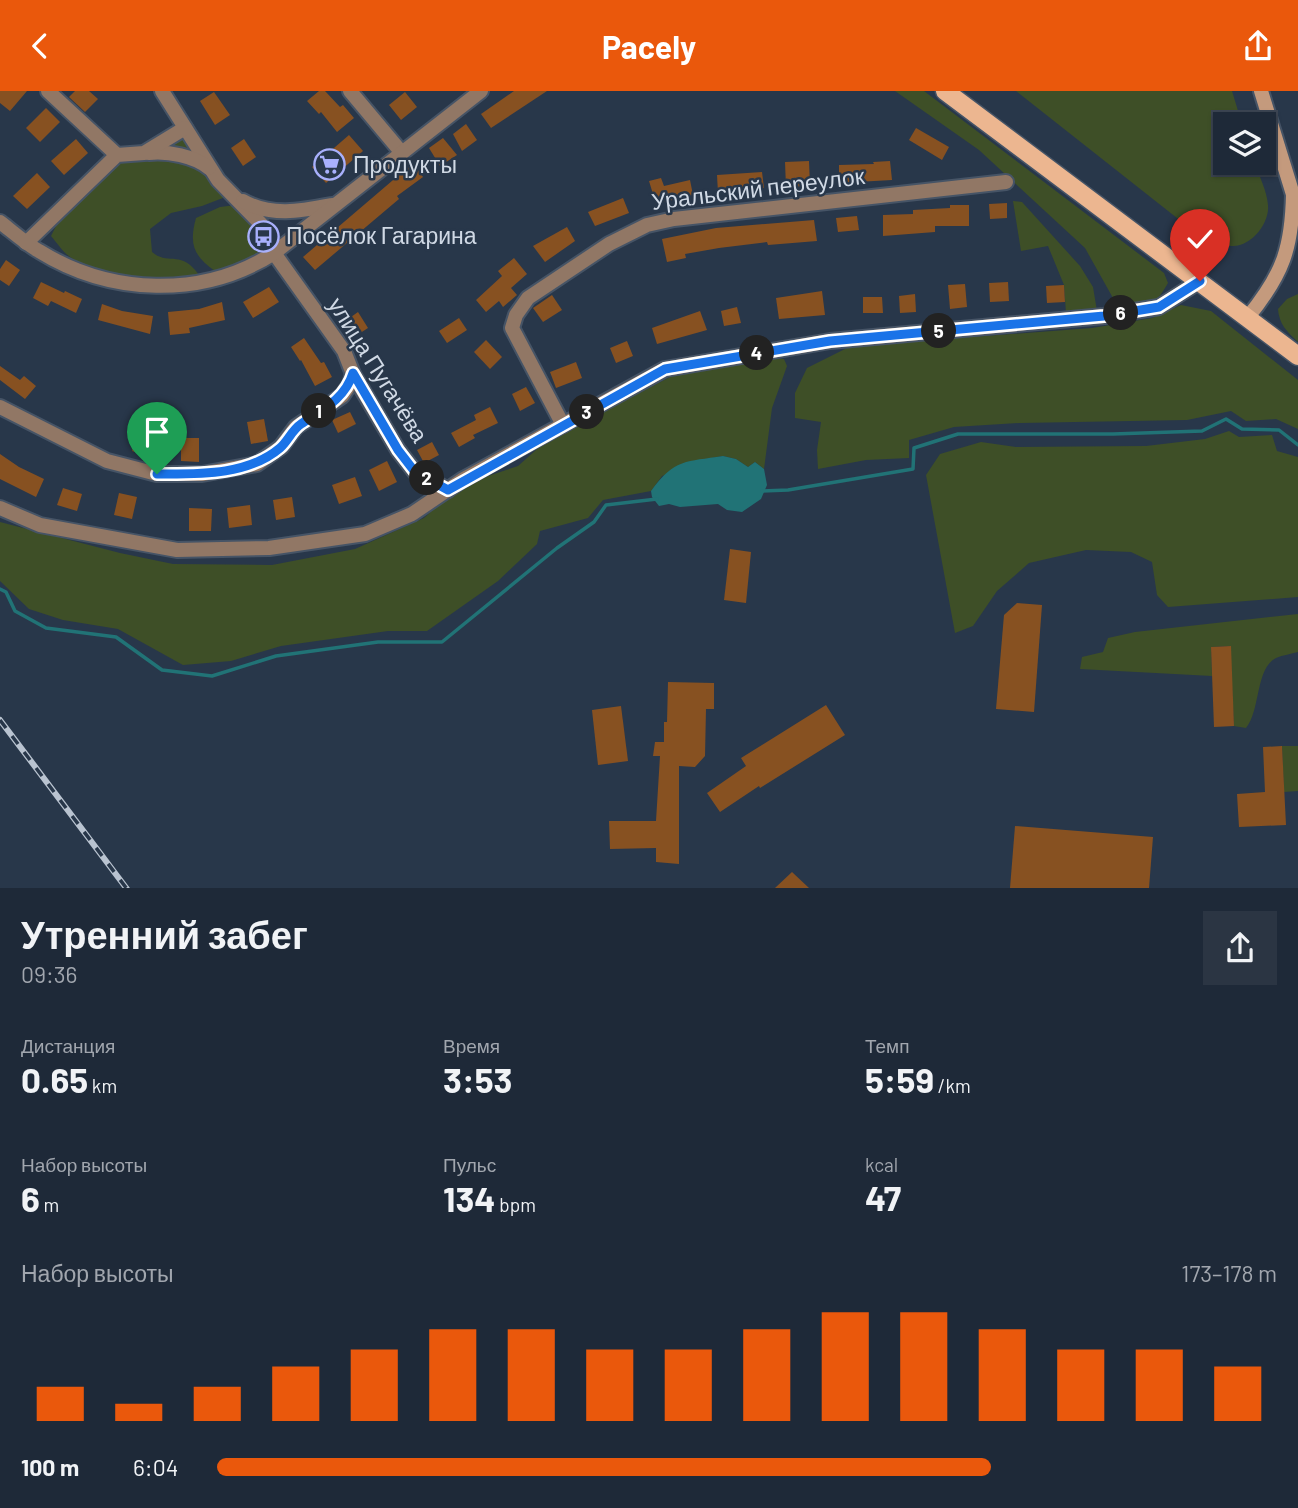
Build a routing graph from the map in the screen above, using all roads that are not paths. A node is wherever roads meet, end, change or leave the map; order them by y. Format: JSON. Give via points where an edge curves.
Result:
{"nodes":[{"id":1,"x":48,"y":91,"type":"edge"},
{"id":2,"x":162,"y":91,"type":"edge"},
{"id":3,"x":349,"y":91,"type":"edge"},
{"id":4,"x":481,"y":91,"type":"edge"},
{"id":5,"x":945,"y":91,"type":"edge"},
{"id":6,"x":1261,"y":91,"type":"edge"},
{"id":7,"x":185,"y":128,"type":"junction"},
{"id":8,"x":144,"y":153,"type":"junction"},
{"id":9,"x":402,"y":153,"type":"junction"},
{"id":10,"x":117,"y":155,"type":"junction"},
{"id":11,"x":211,"y":170,"type":"junction"},
{"id":12,"x":1006,"y":182,"type":"dead end"},
{"id":13,"x":1293,"y":194,"type":"junction"},
{"id":14,"x":236,"y":198,"type":"junction"},
{"id":15,"x":337,"y":204,"type":"junction"},
{"id":16,"x":1298,"y":209,"type":"edge"},
{"id":17,"x":0,"y":222,"type":"edge"},
{"id":18,"x":26,"y":243,"type":"junction"},
{"id":19,"x":274,"y":253,"type":"junction"},
{"id":20,"x":1200,"y":281,"type":"junction"},
{"id":21,"x":1248,"y":317,"type":"junction"},
{"id":22,"x":1298,"y":356,"type":"edge"},
{"id":23,"x":353,"y":373,"type":"junction"},
{"id":24,"x":0,"y":407,"type":"edge"},
{"id":25,"x":564,"y":425,"type":"junction"},
{"id":26,"x":448,"y":490,"type":"junction"},
{"id":27,"x":0,"y":507,"type":"edge"}],
"edges":[{"from":1,"to":10,"type":"street"},
{"from":2,"to":7,"type":"street","name":"улица Пугачёва"},
{"from":3,"to":9,"type":"street"},
{"from":4,"to":9,"type":"street"},
{"from":5,"to":20,"type":"main road"},
{"from":6,"to":13,"type":"street"},
{"from":7,"to":8,"type":"street"},
{"from":7,"to":11,"type":"street","name":"улица Пугачёва"},
{"from":8,"to":10,"type":"street"},
{"from":8,"to":11,"type":"street","via":[[180,156],[202,162]]},
{"from":9,"to":15,"type":"street"},
{"from":10,"to":18,"type":"street"},
{"from":11,"to":14,"type":"street","name":"улица Пугачёва"},
{"from":12,"to":25,"type":"street","name":"Уральский переулок","via":[[674,219],[647,225],[609,244],[528,298],[512,328]]},
{"from":13,"to":16,"type":"street"},
{"from":13,"to":21,"type":"street","via":[[1293,228],[1284,261],[1269,291]]},
{"from":14,"to":15,"type":"street","via":[[256,208],[292,212]]},
{"from":14,"to":19,"type":"street","name":"улица Пугачёва","via":[[261,224]]},
{"from":15,"to":19,"type":"street"},
{"from":17,"to":18,"type":"street"},
{"from":18,"to":19,"type":"street","via":[[69,267],[135,286],[169,286],[236,273]]},
{"from":19,"to":23,"type":"street","name":"улица Пугачёва","via":[[344,351]]},
{"from":20,"to":21,"type":"main road"},
{"from":20,"to":25,"type":"street","via":[[1148,309],[830,341],[665,369]]},
{"from":21,"to":22,"type":"main road"},
{"from":23,"to":24,"type":"street","via":[[342,396],[296,427],[281,447],[257,464],[202,474],[157,474],[107,461]]},
{"from":23,"to":26,"type":"street","name":"улица Пугачёва","via":[[415,472]]},
{"from":25,"to":26,"type":"street"},
{"from":26,"to":27,"type":"street","via":[[412,514],[365,534],[269,548],[177,550],[40,525]]}]}
